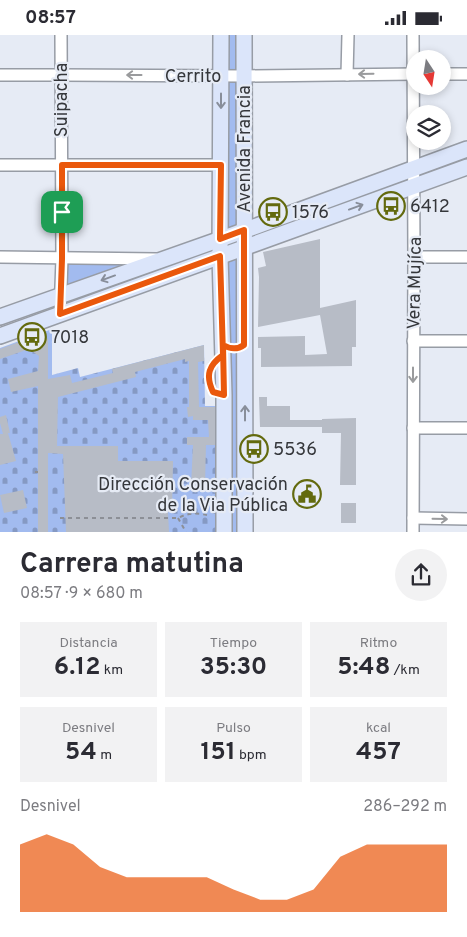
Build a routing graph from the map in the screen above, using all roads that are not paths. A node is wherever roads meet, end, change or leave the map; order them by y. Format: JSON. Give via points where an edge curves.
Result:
{"nodes":[{"id":1,"x":61,"y":35,"type":"edge"},
{"id":2,"x":221,"y":35,"type":"edge"},
{"id":3,"x":244,"y":35,"type":"edge"},
{"id":4,"x":348,"y":35,"type":"edge"},
{"id":5,"x":413,"y":35,"type":"edge"},
{"id":6,"x":413,"y":50,"type":"edge"},
{"id":7,"x":406,"y":74,"type":"edge"},
{"id":8,"x":451,"y":74,"type":"edge"},
{"id":9,"x":467,"y":74,"type":"edge"},
{"id":10,"x":0,"y":75,"type":"edge"},
{"id":11,"x":61,"y":75,"type":"junction"},
{"id":12,"x":347,"y":75,"type":"junction"},
{"id":13,"x":221,"y":76,"type":"junction"},
{"id":14,"x":244,"y":76,"type":"junction"},
{"id":15,"x":414,"y":95,"type":"edge"},
{"id":16,"x":467,"y":149,"type":"edge"},
{"id":17,"x":0,"y":165,"type":"edge"},
{"id":18,"x":62,"y":165,"type":"junction"},
{"id":19,"x":221,"y":165,"type":"junction"},
{"id":20,"x":467,"y":167,"type":"edge"},
{"id":21,"x":414,"y":169,"type":"junction"},
{"id":22,"x":414,"y":186,"type":"junction"},
{"id":23,"x":244,"y":230,"type":"junction"},
{"id":24,"x":220,"y":239,"type":"junction"},
{"id":25,"x":244,"y":247,"type":"junction"},
{"id":26,"x":220,"y":256,"type":"junction"},
{"id":27,"x":0,"y":257,"type":"edge"},
{"id":28,"x":414,"y":257,"type":"junction"},
{"id":29,"x":467,"y":257,"type":"edge"},
{"id":30,"x":62,"y":259,"type":"junction"},
{"id":31,"x":164,"y":259,"type":"junction"},
{"id":32,"x":61,"y":295,"type":"junction"},
{"id":33,"x":60,"y":314,"type":"junction"},
{"id":34,"x":0,"y":317,"type":"edge"},
{"id":35,"x":0,"y":336,"type":"edge"},
{"id":36,"x":413,"y":341,"type":"junction"},
{"id":37,"x":467,"y":341,"type":"edge"},
{"id":38,"x":244,"y":343,"type":"junction"},
{"id":39,"x":223,"y":346,"type":"junction"},
{"id":40,"x":413,"y":427,"type":"junction"},
{"id":41,"x":467,"y":427,"type":"edge"},
{"id":42,"x":413,"y":518,"type":"junction"},
{"id":43,"x":467,"y":519,"type":"edge"},
{"id":44,"x":224,"y":525,"type":"edge"},
{"id":45,"x":245,"y":528,"type":"edge"},
{"id":46,"x":413,"y":532,"type":"edge"}],
"edges":[{"from":1,"to":11,"type":"street","name":"Suipacha"},
{"from":2,"to":13,"type":"main road","name":"Avenida Francia"},
{"from":3,"to":14,"type":"main road","name":"Avenida Francia"},
{"from":4,"to":12,"type":"street"},
{"from":5,"to":6,"type":"street","name":"Vera Mujíca"},
{"from":7,"to":12,"type":"street","name":"Cerrito","one_way":true},
{"from":8,"to":9,"type":"street"},
{"from":10,"to":11,"type":"street","name":"Cerrito"},
{"from":13,"to":11,"type":"street","name":"Cerrito","one_way":true},
{"from":11,"to":18,"type":"street","name":"Suipacha"},
{"from":12,"to":14,"type":"street","name":"Cerrito"},
{"from":13,"to":14,"type":"street","name":"Cerrito"},
{"from":13,"to":19,"type":"main road","name":"Avenida Francia","one_way":true},
{"from":14,"to":23,"type":"main road","name":"Avenida Francia"},
{"from":15,"to":21,"type":"street","name":"Vera Mujíca"},
{"from":16,"to":21,"type":"main road"},
{"from":17,"to":18,"type":"street"},
{"from":18,"to":19,"type":"street"},
{"from":18,"to":30,"type":"street","name":"Suipacha"},
{"from":19,"to":24,"type":"main road","name":"Avenida Francia"},
{"from":20,"to":22,"type":"main road"},
{"from":21,"to":22,"type":"street","name":"Vera Mujíca"},
{"from":21,"to":23,"type":"main road"},
{"from":25,"to":22,"type":"main road","one_way":true},
{"from":22,"to":28,"type":"street","name":"Vera Mujíca"},
{"from":23,"to":24,"type":"main road"},
{"from":23,"to":25,"type":"main road","name":"Avenida Francia"},
{"from":24,"to":26,"type":"main road","name":"Avenida Francia"},
{"from":24,"to":31,"type":"main road"},
{"from":25,"to":26,"type":"main road"},
{"from":25,"to":38,"type":"main road","name":"Avenida Francia"},
{"from":26,"to":33,"type":"main road"},
{"from":26,"to":39,"type":"main road","name":"Avenida Francia"},
{"from":27,"to":30,"type":"street"},
{"from":28,"to":29,"type":"street"},
{"from":28,"to":36,"type":"street","name":"Vera Mujíca"},
{"from":30,"to":31,"type":"street"},
{"from":30,"to":32,"type":"street","name":"Suipacha"},
{"from":31,"to":32,"type":"main road","one_way":true},
{"from":32,"to":33,"type":"street","name":"Suipacha"},
{"from":32,"to":34,"type":"main road"},
{"from":33,"to":35,"type":"main road"},
{"from":36,"to":37,"type":"street"},
{"from":36,"to":40,"type":"street","name":"Vera Mujíca","one_way":true},
{"from":38,"to":39,"type":"main road","via":[[231,349]]},
{"from":45,"to":38,"type":"main road","name":"Avenida Francia","one_way":true},
{"from":39,"to":44,"type":"main road","name":"Avenida Francia"},
{"from":40,"to":41,"type":"street"},
{"from":40,"to":42,"type":"street","name":"Vera Mujíca"},
{"from":42,"to":43,"type":"street","one_way":true},
{"from":42,"to":46,"type":"street","name":"Vera Mujíca"},
{"from":44,"to":45,"type":"main road"}]}
